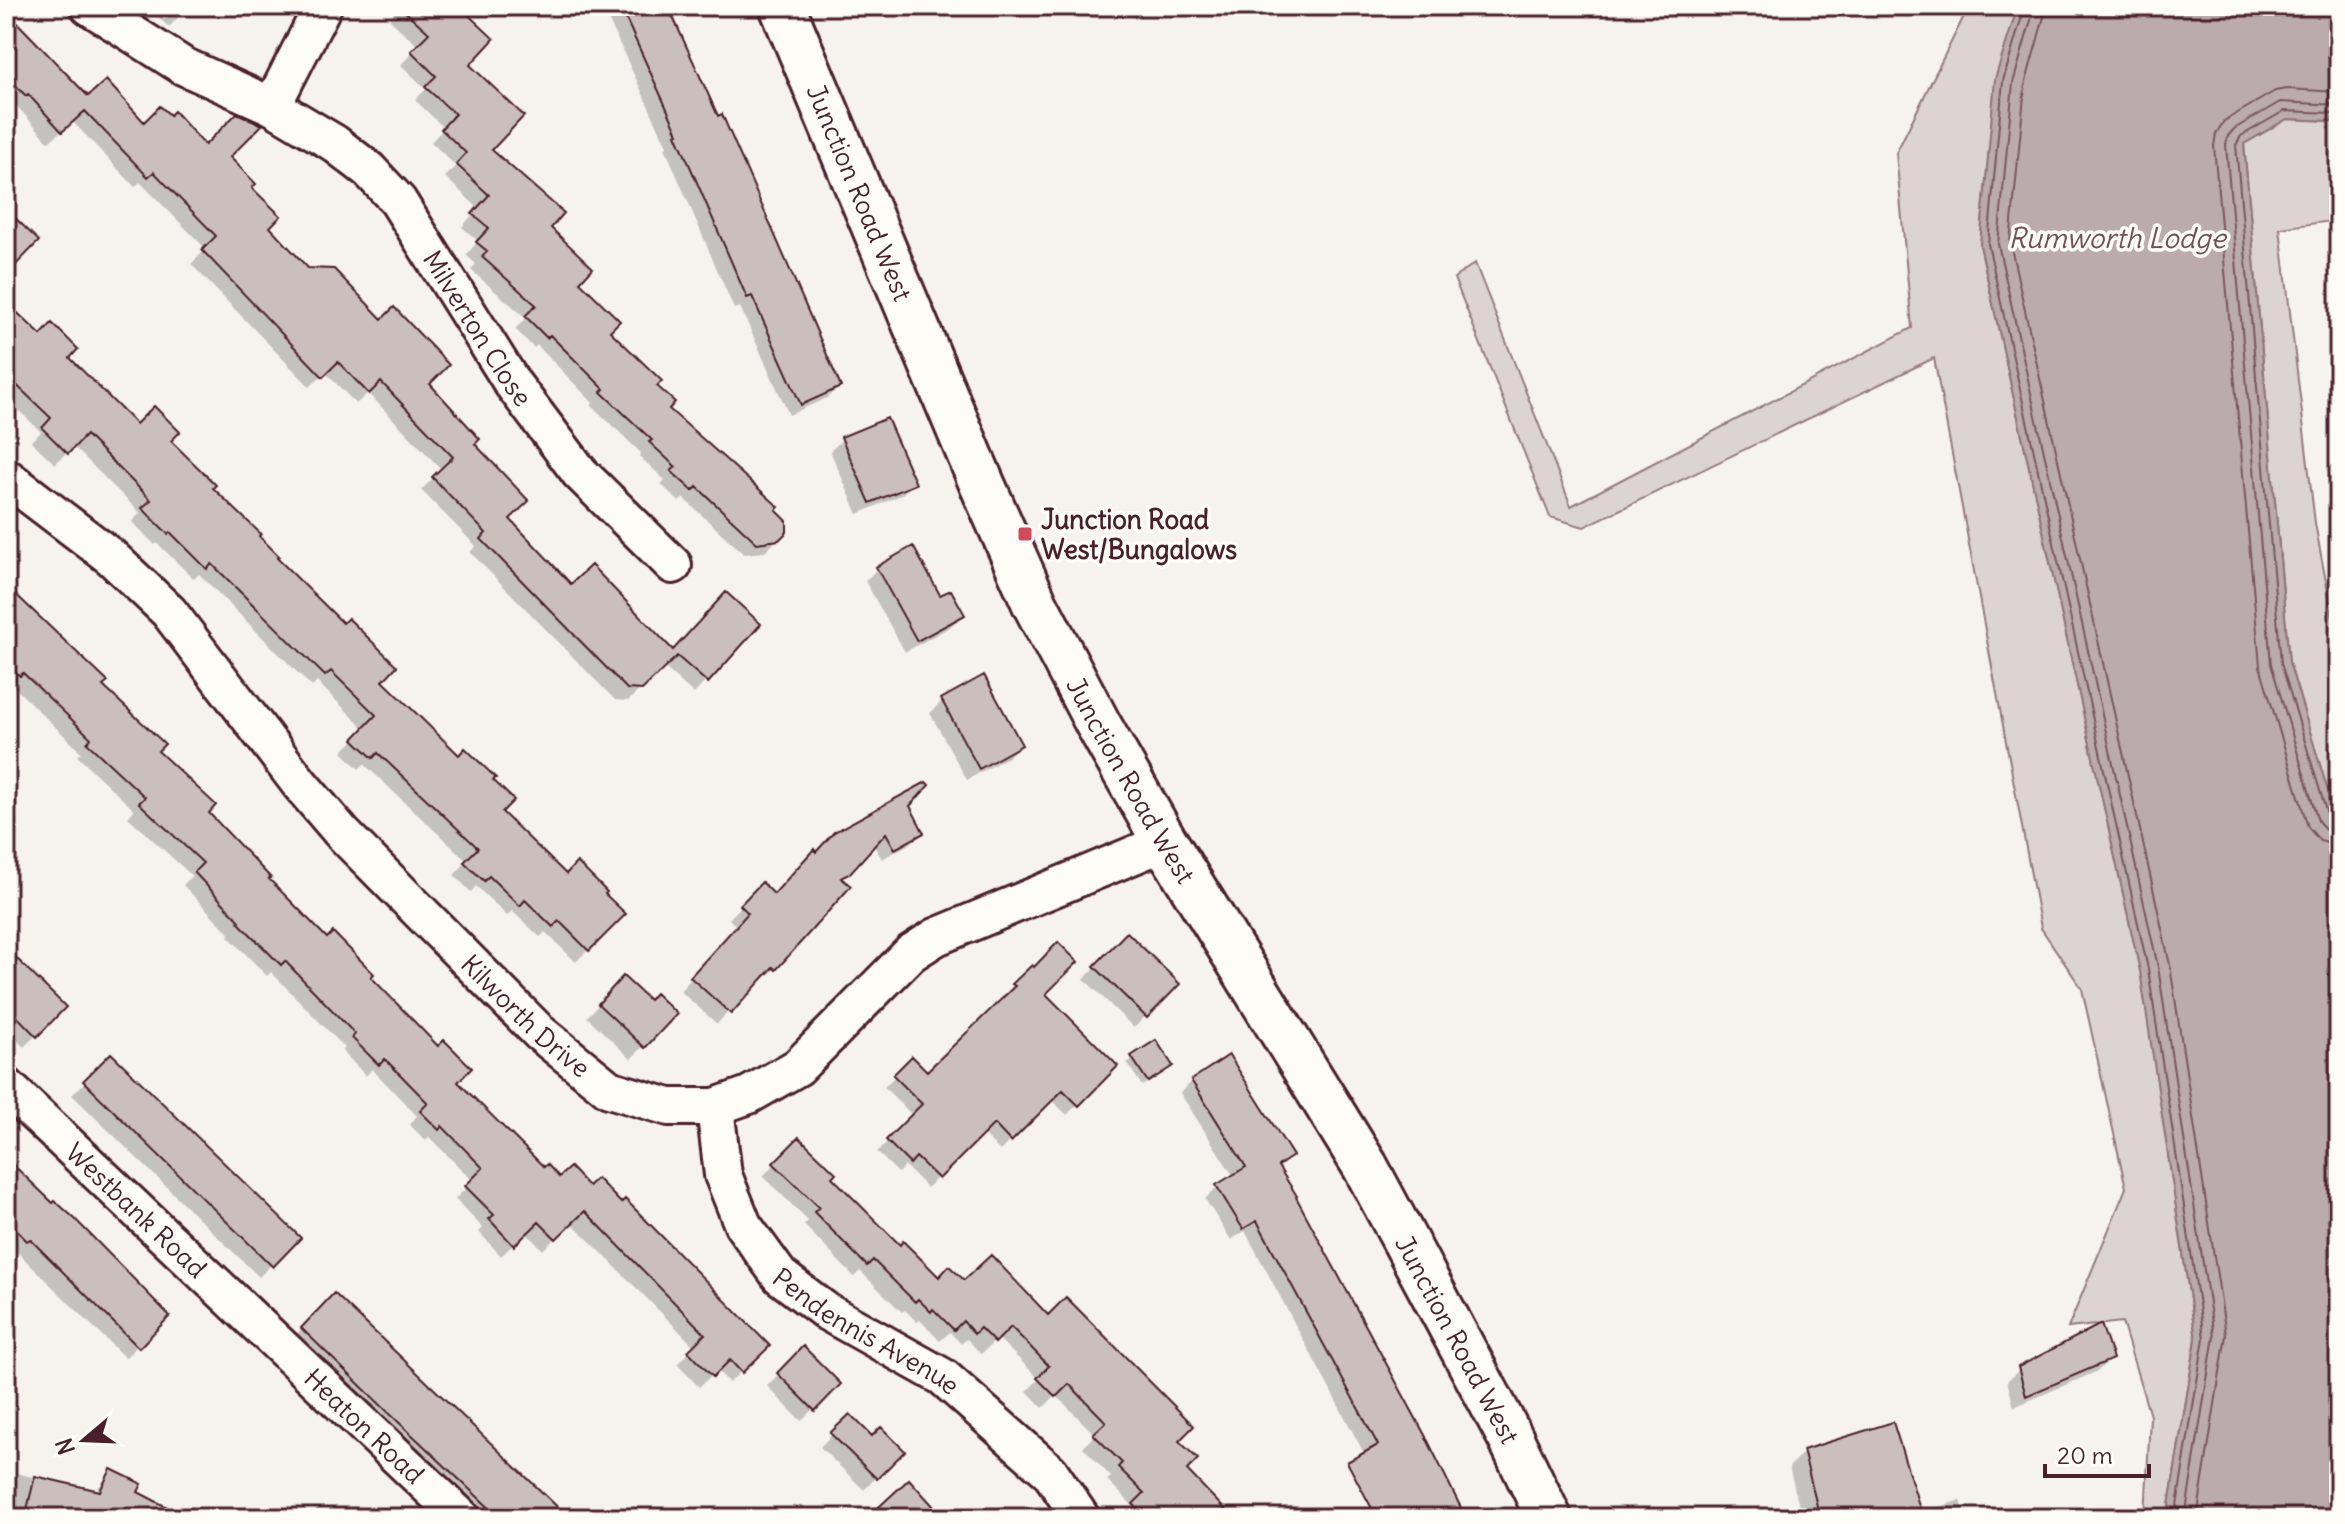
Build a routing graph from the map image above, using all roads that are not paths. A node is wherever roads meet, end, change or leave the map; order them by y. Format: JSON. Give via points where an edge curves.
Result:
{"nodes":[{"id":1,"x":89,"y":6,"type":"edge"},
{"id":2,"x":323,"y":6,"type":"edge"},
{"id":3,"x":782,"y":6,"type":"edge"},
{"id":4,"x":272,"y":106,"type":"junction"},
{"id":5,"x":6,"y":477,"type":"edge"},
{"id":6,"x":673,"y":565,"type":"dead end"},
{"id":7,"x":1165,"y":842,"type":"junction"},
{"id":8,"x":6,"y":1086,"type":"edge"},
{"id":9,"x":715,"y":1107,"type":"junction"},
{"id":10,"x":268,"y":1334,"type":"joint"},
{"id":11,"x":462,"y":1518,"type":"edge"},
{"id":12,"x":1081,"y":1518,"type":"edge"},
{"id":13,"x":1549,"y":1518,"type":"edge"}],
"edges":[{"from":1,"to":4,"type":"street","name":"Milverton Close","via":[[183,66]]},
{"from":2,"to":4,"type":"street"},
{"from":3,"to":7,"type":"street","name":"Junction Road West","via":[[1035,604]]},
{"from":4,"to":6,"type":"street","name":"Milverton Close","via":[[334,143],[398,201],[521,394],[580,473]]},
{"from":5,"to":9,"type":"street","name":"Kilworth Drive","via":[[111,557],[169,612],[342,833],[540,1033],[609,1089],[669,1107]]},
{"from":7,"to":9,"type":"street","name":"Kilworth Drive","via":[[936,937],[911,953],[798,1067]]},
{"from":7,"to":13,"type":"street","name":"Junction Road West","via":[[1365,1166]]},
{"from":8,"to":10,"type":"street","name":"Westbank Road"},
{"from":9,"to":12,"type":"street","name":"Pendennis Avenue","via":[[723,1175],[743,1225],[780,1276],[827,1312],[943,1377],[1050,1472]]},
{"from":10,"to":11,"type":"street","name":"Heaton Road"}]}
